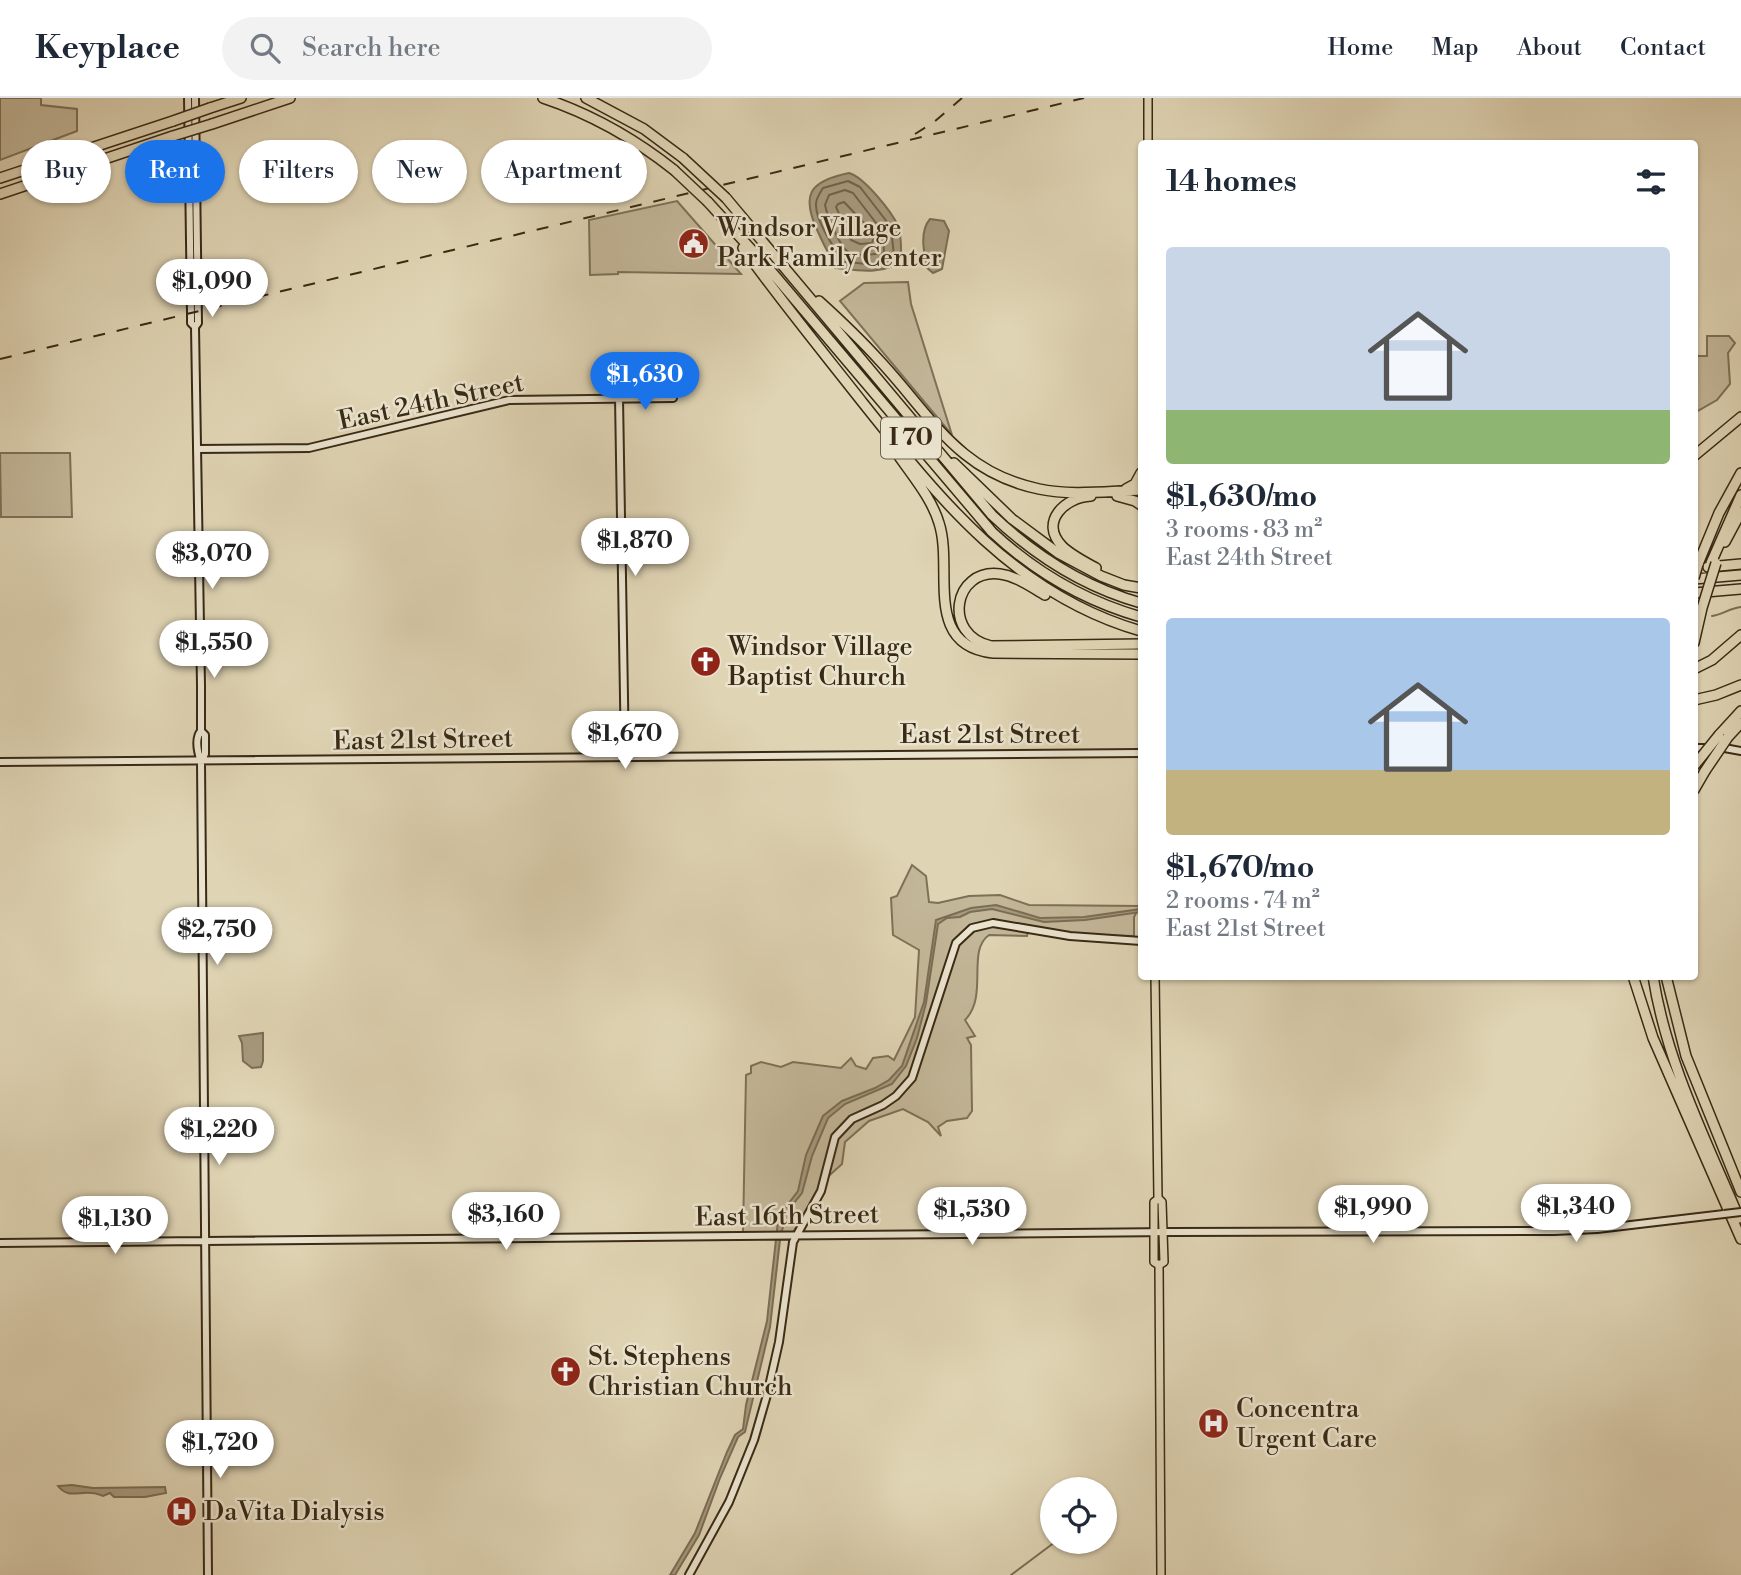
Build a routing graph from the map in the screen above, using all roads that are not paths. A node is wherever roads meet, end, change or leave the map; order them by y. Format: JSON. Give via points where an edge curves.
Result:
{"nodes":[{"id":1,"x":188,"y":98,"type":"edge"},
{"id":2,"x":195,"y":98,"type":"edge"},
{"id":3,"x":241,"y":98,"type":"edge"},
{"id":4,"x":290,"y":98,"type":"edge"},
{"id":5,"x":543,"y":98,"type":"edge"},
{"id":6,"x":586,"y":98,"type":"edge"},
{"id":7,"x":1148,"y":98,"type":"edge"},
{"id":8,"x":1148,"y":140,"type":"edge"},
{"id":9,"x":0,"y":178,"type":"edge"},
{"id":10,"x":0,"y":194,"type":"edge"},
{"id":11,"x":722,"y":219,"type":"junction"},
{"id":12,"x":794,"y":278,"type":"junction"},
{"id":13,"x":195,"y":327,"type":"junction"},
{"id":14,"x":619,"y":398,"type":"junction"},
{"id":15,"x":673,"y":398,"type":"dead end"},
{"id":16,"x":872,"y":415,"type":"junction"},
{"id":17,"x":1741,"y":417,"type":"edge"},
{"id":18,"x":931,"y":442,"type":"junction"},
{"id":19,"x":197,"y":449,"type":"junction"},
{"id":20,"x":1698,"y":450,"type":"edge"},
{"id":21,"x":1741,"y":473,"type":"edge"},
{"id":22,"x":1138,"y":478,"type":"edge"},
{"id":23,"x":1138,"y":490,"type":"edge"},
{"id":24,"x":1118,"y":493,"type":"junction"},
{"id":25,"x":1741,"y":495,"type":"edge"},
{"id":26,"x":1138,"y":496,"type":"edge"},
{"id":27,"x":1138,"y":503,"type":"edge"},
{"id":28,"x":1741,"y":512,"type":"edge"},
{"id":29,"x":1698,"y":561,"type":"edge"},
{"id":30,"x":1713,"y":563,"type":"junction"},
{"id":31,"x":1741,"y":564,"type":"edge"},
{"id":32,"x":1698,"y":566,"type":"edge"},
{"id":33,"x":1741,"y":575,"type":"edge"},
{"id":34,"x":1698,"y":579,"type":"edge"},
{"id":35,"x":1137,"y":587,"type":"edge"},
{"id":36,"x":1741,"y":589,"type":"edge"},
{"id":37,"x":1698,"y":593,"type":"edge"},
{"id":38,"x":1137,"y":602,"type":"edge"},
{"id":39,"x":1700,"y":608,"type":"junction"},
{"id":40,"x":1092,"y":613,"type":"junction"},
{"id":41,"x":1698,"y":614,"type":"edge"},
{"id":42,"x":1137,"y":616,"type":"edge"},
{"id":43,"x":1698,"y":620,"type":"edge"},
{"id":44,"x":1138,"y":631,"type":"edge"},
{"id":45,"x":1741,"y":635,"type":"edge"},
{"id":46,"x":1138,"y":636,"type":"edge"},
{"id":47,"x":1138,"y":646,"type":"edge"},
{"id":48,"x":1125,"y":649,"type":"junction"},
{"id":49,"x":1138,"y":653,"type":"edge"},
{"id":50,"x":1138,"y":658,"type":"edge"},
{"id":51,"x":1698,"y":667,"type":"edge"},
{"id":52,"x":1741,"y":685,"type":"edge"},
{"id":53,"x":1698,"y":699,"type":"edge"},
{"id":54,"x":1741,"y":711,"type":"edge"},
{"id":55,"x":1741,"y":723,"type":"edge"},
{"id":56,"x":1724,"y":736,"type":"junction"},
{"id":57,"x":1698,"y":748,"type":"edge"},
{"id":58,"x":1731,"y":751,"type":"junction"},
{"id":59,"x":1741,"y":751,"type":"edge"},
{"id":60,"x":1138,"y":753,"type":"edge"},
{"id":61,"x":1698,"y":755,"type":"edge"},
{"id":62,"x":625,"y":757,"type":"junction"},
{"id":63,"x":0,"y":762,"type":"edge"},
{"id":64,"x":201,"y":762,"type":"junction"},
{"id":65,"x":1698,"y":762,"type":"edge"},
{"id":66,"x":1698,"y":783,"type":"edge"},
{"id":67,"x":1138,"y":941,"type":"edge"},
{"id":68,"x":1155,"y":980,"type":"edge"},
{"id":69,"x":1634,"y":980,"type":"edge"},
{"id":70,"x":1654,"y":980,"type":"edge"},
{"id":71,"x":1668,"y":980,"type":"edge"},
{"id":72,"x":1741,"y":1192,"type":"edge"},
{"id":73,"x":1158,"y":1199,"type":"junction"},
{"id":74,"x":1741,"y":1212,"type":"edge"},
{"id":75,"x":1741,"y":1224,"type":"edge"},
{"id":76,"x":1154,"y":1232,"type":"junction"},
{"id":77,"x":1163,"y":1232,"type":"junction"},
{"id":78,"x":795,"y":1236,"type":"junction"},
{"id":79,"x":1741,"y":1239,"type":"edge"},
{"id":80,"x":207,"y":1242,"type":"junction"},
{"id":81,"x":0,"y":1243,"type":"edge"},
{"id":82,"x":1159,"y":1265,"type":"junction"},
{"id":83,"x":208,"y":1575,"type":"edge"},
{"id":84,"x":689,"y":1575,"type":"edge"},
{"id":85,"x":1160,"y":1575,"type":"edge"}],
"edges":[{"from":1,"to":13,"type":"street","via":[[191,323]]},
{"from":2,"to":13,"type":"street"},
{"from":3,"to":9,"type":"highway","bridge":true},
{"from":4,"to":10,"type":"highway","bridge":true},
{"from":5,"to":11,"type":"highway","number":"I 70","bridge":true,"via":[[579,111],[650,152]]},
{"from":6,"to":12,"type":"highway","number":"I 70","bridge":true,"via":[[644,129],[683,158],[726,198]]},
{"from":7,"to":8,"type":"main road"},
{"from":11,"to":16,"type":"highway"},
{"from":11,"to":42,"type":"highway","number":"I 70","via":[[992,532],[1060,583]]},
{"from":12,"to":18,"type":"highway","number":"I 70"},
{"from":12,"to":24,"type":"highway","via":[[880,361],[949,442],[982,468],[1041,489]]},
{"from":13,"to":19,"type":"street"},
{"from":14,"to":15,"type":"street","name":"East 24th Street"},
{"from":14,"to":19,"type":"street","name":"East 24th Street","via":[[500,402],[309,448]]},
{"from":14,"to":62,"type":"street"},
{"from":16,"to":40,"type":"highway","via":[[980,538],[1040,585]]},
{"from":16,"to":48,"type":"highway","via":[[936,515],[943,542],[945,611],[960,639],[993,653]]},
{"from":17,"to":20,"type":"highway"},
{"from":18,"to":35,"type":"highway","via":[[1038,540],[1088,570]]},
{"from":18,"to":38,"type":"highway","number":"I 70","via":[[988,511],[1022,542],[1065,571]]},
{"from":19,"to":64,"type":"street","via":[[201,731],[205,735]]},
{"from":21,"to":29,"type":"highway"},
{"from":22,"to":24,"type":"highway"},
{"from":23,"to":24,"type":"highway"},
{"from":24,"to":26,"type":"highway"},
{"from":24,"to":27,"type":"highway"},
{"from":24,"to":35,"type":"highway","via":[[1069,501],[1057,514],[1054,530],[1067,550]]},
{"from":25,"to":30,"type":"highway"},
{"from":28,"to":30,"type":"highway"},
{"from":30,"to":39,"type":"highway","bridge":true},
{"from":31,"to":32,"type":"highway"},
{"from":33,"to":34,"type":"highway"},
{"from":36,"to":37,"type":"highway"},
{"from":39,"to":41,"type":"highway"},
{"from":39,"to":43,"type":"highway"},
{"from":40,"to":44,"type":"highway"},
{"from":40,"to":48,"type":"highway","via":[[1010,577],[992,574],[970,584],[959,608],[966,632],[989,646]]},
{"from":45,"to":51,"type":"highway"},
{"from":46,"to":48,"type":"highway"},
{"from":47,"to":48,"type":"highway"},
{"from":48,"to":49,"type":"highway"},
{"from":48,"to":50,"type":"highway"},
{"from":52,"to":53,"type":"highway"},
{"from":54,"to":56,"type":"highway"},
{"from":55,"to":56,"type":"highway"},
{"from":56,"to":65,"type":"highway","bridge":true},
{"from":56,"to":66,"type":"highway","bridge":true},
{"from":57,"to":58,"type":"street"},
{"from":58,"to":59,"type":"street"},
{"from":58,"to":61,"type":"street"},
{"from":60,"to":62,"type":"street","name":"East 21st Street"},
{"from":62,"to":64,"type":"street","name":"East 21st Street"},
{"from":63,"to":64,"type":"street","name":"East 21st Street"},
{"from":64,"to":80,"type":"street"},
{"from":67,"to":78,"type":"street","via":[[1083,938],[993,923],[964,933],[953,950],[912,1078],[892,1099],[840,1129],[821,1191]]},
{"from":68,"to":73,"type":"main road"},
{"from":69,"to":79,"type":"highway","via":[[1651,1033]]},
{"from":70,"to":75,"type":"highway","via":[[1676,1065]]},
{"from":71,"to":72,"type":"highway","via":[[1692,1072]]},
{"from":73,"to":76,"type":"main road","via":[[1154,1202]]},
{"from":73,"to":77,"type":"main road","via":[[1163,1202]]},
{"from":74,"to":77,"type":"street","name":"East 16th Street","bridge":true,"via":[[1589,1230]]},
{"from":76,"to":77,"type":"street","name":"East 16th Street"},
{"from":76,"to":78,"type":"street","name":"East 16th Street"},
{"from":76,"to":82,"type":"main road","via":[[1154,1262]]},
{"from":77,"to":82,"type":"main road","via":[[1164,1262]]},
{"from":78,"to":80,"type":"street","name":"East 16th Street"},
{"from":78,"to":84,"type":"street","via":[[779,1342],[758,1426],[729,1502]]},
{"from":80,"to":81,"type":"street","name":"East 16th Street"},
{"from":80,"to":83,"type":"street"},
{"from":82,"to":85,"type":"main road"}]}
